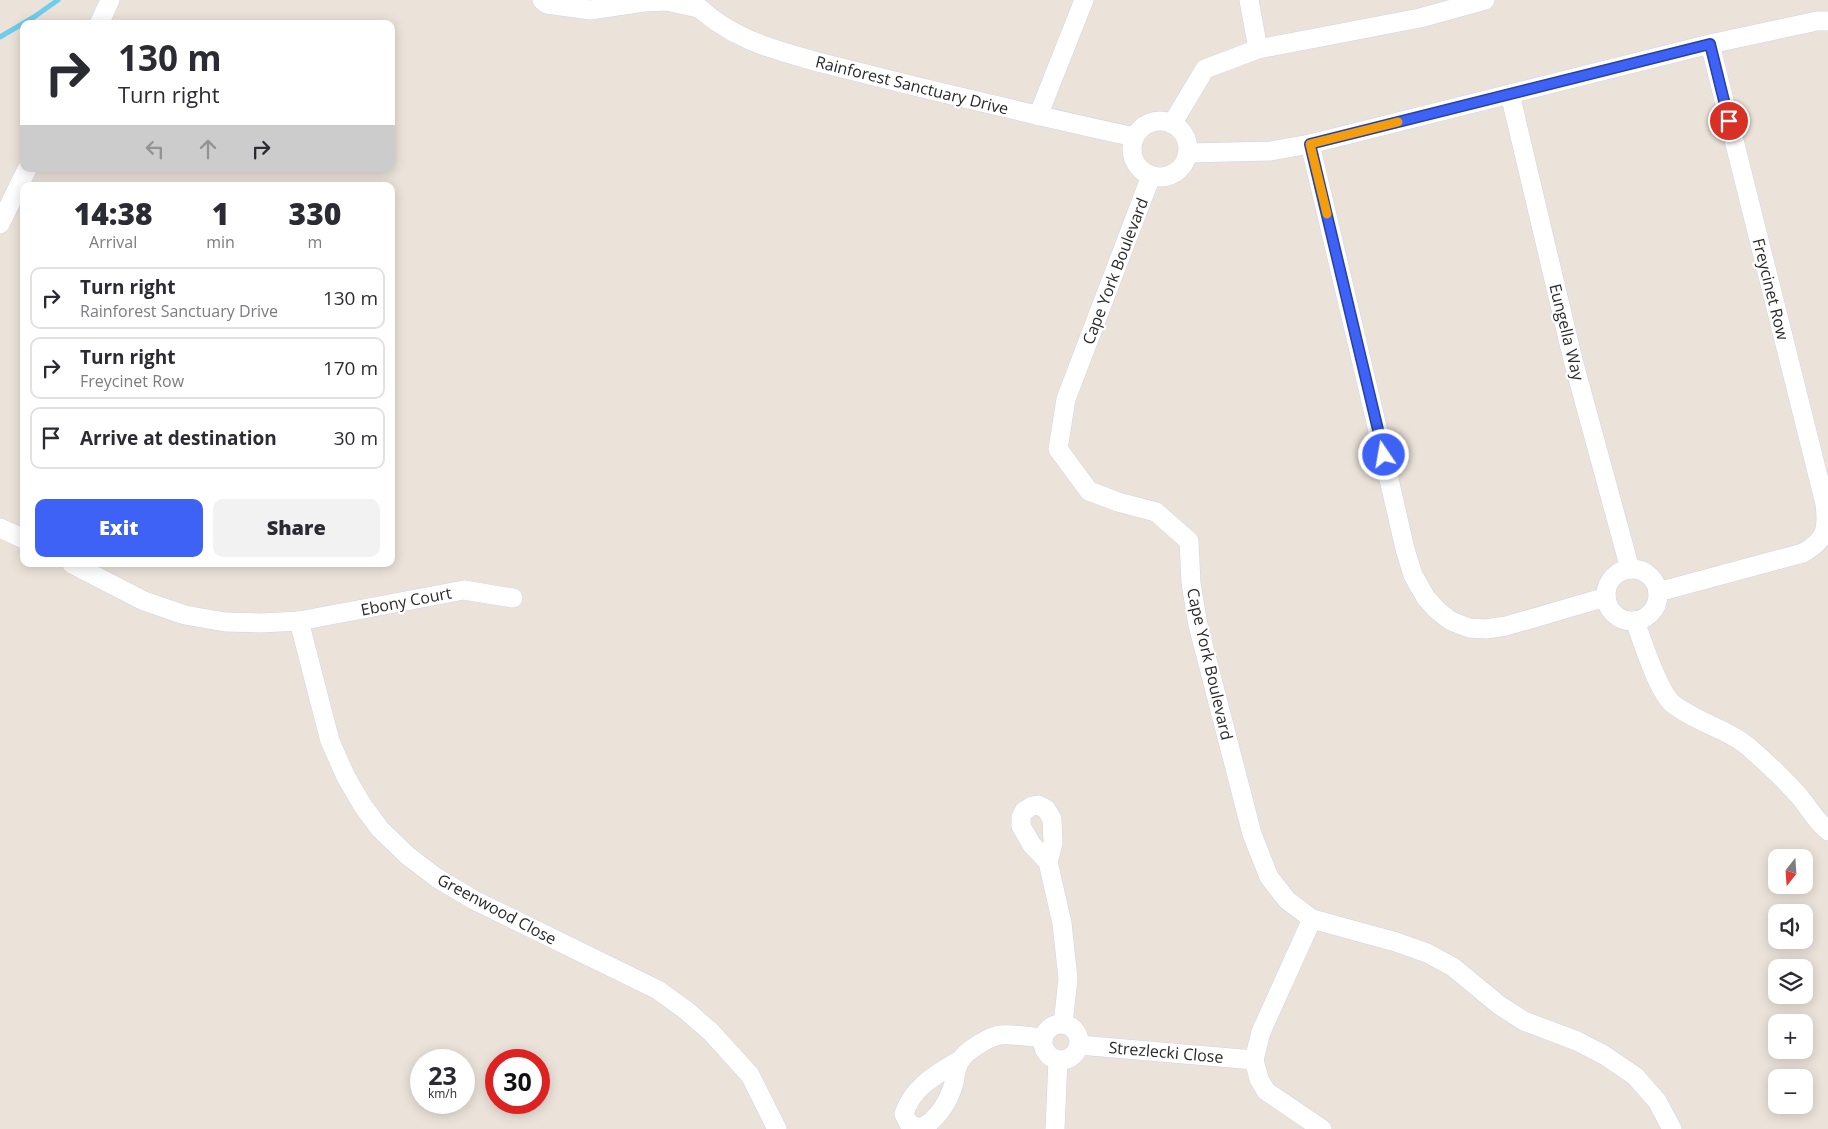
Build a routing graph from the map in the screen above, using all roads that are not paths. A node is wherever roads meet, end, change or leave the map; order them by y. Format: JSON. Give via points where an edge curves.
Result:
{"nodes":[{"id":1,"x":110,"y":0,"type":"edge"},
{"id":2,"x":542,"y":0,"type":"edge"},
{"id":3,"x":1084,"y":0,"type":"edge"},
{"id":4,"x":1249,"y":0,"type":"edge"},
{"id":5,"x":1485,"y":0,"type":"edge"},
{"id":6,"x":694,"y":4,"type":"edge"},
{"id":7,"x":101,"y":20,"type":"edge"},
{"id":8,"x":1828,"y":21,"type":"edge"},
{"id":9,"x":1710,"y":44,"type":"junction"},
{"id":10,"x":1258,"y":49,"type":"junction"},
{"id":11,"x":1510,"y":94,"type":"junction"},
{"id":12,"x":1038,"y":116,"type":"junction"},
{"id":13,"x":1172,"y":124,"type":"junction"},
{"id":14,"x":1135,"y":137,"type":"junction"},
{"id":15,"x":1310,"y":144,"type":"junction"},
{"id":16,"x":1188,"y":153,"type":"junction"},
{"id":17,"x":1152,"y":176,"type":"junction"},
{"id":18,"x":20,"y":183,"type":"edge"},
{"id":19,"x":0,"y":224,"type":"edge"},
{"id":20,"x":0,"y":528,"type":"edge"},
{"id":21,"x":1826,"y":535,"type":"edge"},
{"id":22,"x":20,"y":537,"type":"edge"},
{"id":23,"x":78,"y":567,"type":"edge"},
{"id":24,"x":1630,"y":569,"type":"junction"},
{"id":25,"x":1658,"y":592,"type":"junction"},
{"id":26,"x":1606,"y":597,"type":"junction"},
{"id":27,"x":513,"y":598,"type":"dead end"},
{"id":28,"x":299,"y":621,"type":"junction"},
{"id":29,"x":1635,"y":621,"type":"junction"},
{"id":30,"x":1828,"y":831,"type":"edge"},
{"id":31,"x":1048,"y":862,"type":"dead end"},
{"id":32,"x":1312,"y":919,"type":"junction"},
{"id":33,"x":1063,"y":1024,"type":"junction"},
{"id":34,"x":1043,"y":1038,"type":"junction"},
{"id":35,"x":1079,"y":1045,"type":"junction"},
{"id":36,"x":960,"y":1060,"type":"dead end"},
{"id":37,"x":1058,"y":1060,"type":"junction"},
{"id":38,"x":1254,"y":1060,"type":"junction"},
{"id":39,"x":777,"y":1129,"type":"edge"},
{"id":40,"x":1055,"y":1129,"type":"edge"},
{"id":41,"x":1322,"y":1129,"type":"edge"},
{"id":42,"x":1672,"y":1129,"type":"edge"}],
"edges":[{"from":1,"to":7,"type":"street"},
{"from":2,"to":6,"type":"street","name":"Rainforest Sanctuary Drive","via":[[547,4],[590,10],[644,2]]},
{"from":3,"to":12,"type":"street"},
{"from":4,"to":10,"type":"street"},
{"from":5,"to":10,"type":"street","via":[[1420,18]]},
{"from":6,"to":12,"type":"street","name":"Rainforest Sanctuary Drive","via":[[733,33],[760,45]]},
{"from":8,"to":9,"type":"street"},
{"from":9,"to":11,"type":"street"},
{"from":9,"to":21,"type":"street","name":"Freycinet Row","via":[[1825,504]]},
{"from":10,"to":13,"type":"street","via":[[1205,69]]},
{"from":11,"to":15,"type":"street"},
{"from":11,"to":24,"type":"street","name":"Eungella Way","via":[[1573,360]]},
{"from":12,"to":14,"type":"street","name":"Rainforest Sanctuary Drive"},
{"from":13,"to":14,"type":"street","via":[[1154,122]]},
{"from":13,"to":16,"type":"street","via":[[1185,137]]},
{"from":14,"to":17,"type":"street","via":[[1132,153],[1143,171]]},
{"from":15,"to":16,"type":"street","via":[[1271,151]]},
{"from":15,"to":26,"type":"street","via":[[1405,549],[1413,575],[1426,598],[1451,621],[1469,628],[1486,629]]},
{"from":16,"to":17,"type":"street","via":[[1175,173],[1166,177]]},
{"from":17,"to":32,"type":"street","name":"Cape York Boulevard","via":[[1066,398],[1058,449],[1089,492],[1156,512],[1189,541],[1198,625],[1252,834],[1269,877],[1287,900]]},
{"from":18,"to":19,"type":"street"},
{"from":20,"to":22,"type":"street"},
{"from":21,"to":25,"type":"street","name":"Freycinet Row","via":[[1803,553]]},
{"from":23,"to":28,"type":"street","via":[[144,601],[185,615],[261,624]]},
{"from":24,"to":25,"type":"street","via":[[1648,575]]},
{"from":24,"to":26,"type":"street","via":[[1610,581]]},
{"from":25,"to":29,"type":"street","via":[[1652,611]]},
{"from":26,"to":29,"type":"street","via":[[1615,615]]},
{"from":27,"to":28,"type":"street","name":"Ebony Court","via":[[464,590]]},
{"from":28,"to":39,"type":"street","name":"Greenwood Close","via":[[330,741],[346,777],[380,829],[408,856],[444,883],[658,990],[687,1011],[750,1075]]},
{"from":29,"to":30,"type":"street","via":[[1661,687],[1672,703],[1750,747],[1778,773]]},
{"from":31,"to":33,"type":"street","via":[[1066,954],[1068,979]]},
{"from":32,"to":38,"type":"street","via":[[1260,1032]]},
{"from":32,"to":42,"type":"street","via":[[1427,953],[1453,968],[1524,1021],[1577,1040],[1604,1054],[1635,1076],[1656,1101]]},
{"from":33,"to":34,"type":"street","via":[[1050,1028]]},
{"from":33,"to":35,"type":"street","via":[[1077,1033]]},
{"from":34,"to":36,"type":"street","via":[[1015,1035],[988,1038]]},
{"from":34,"to":37,"type":"street","via":[[1046,1052]]},
{"from":35,"to":37,"type":"street","via":[[1071,1057]]},
{"from":35,"to":38,"type":"street","name":"Strezlecki Close"},
{"from":37,"to":40,"type":"street"},
{"from":38,"to":41,"type":"street","via":[[1266,1091]]}]}
